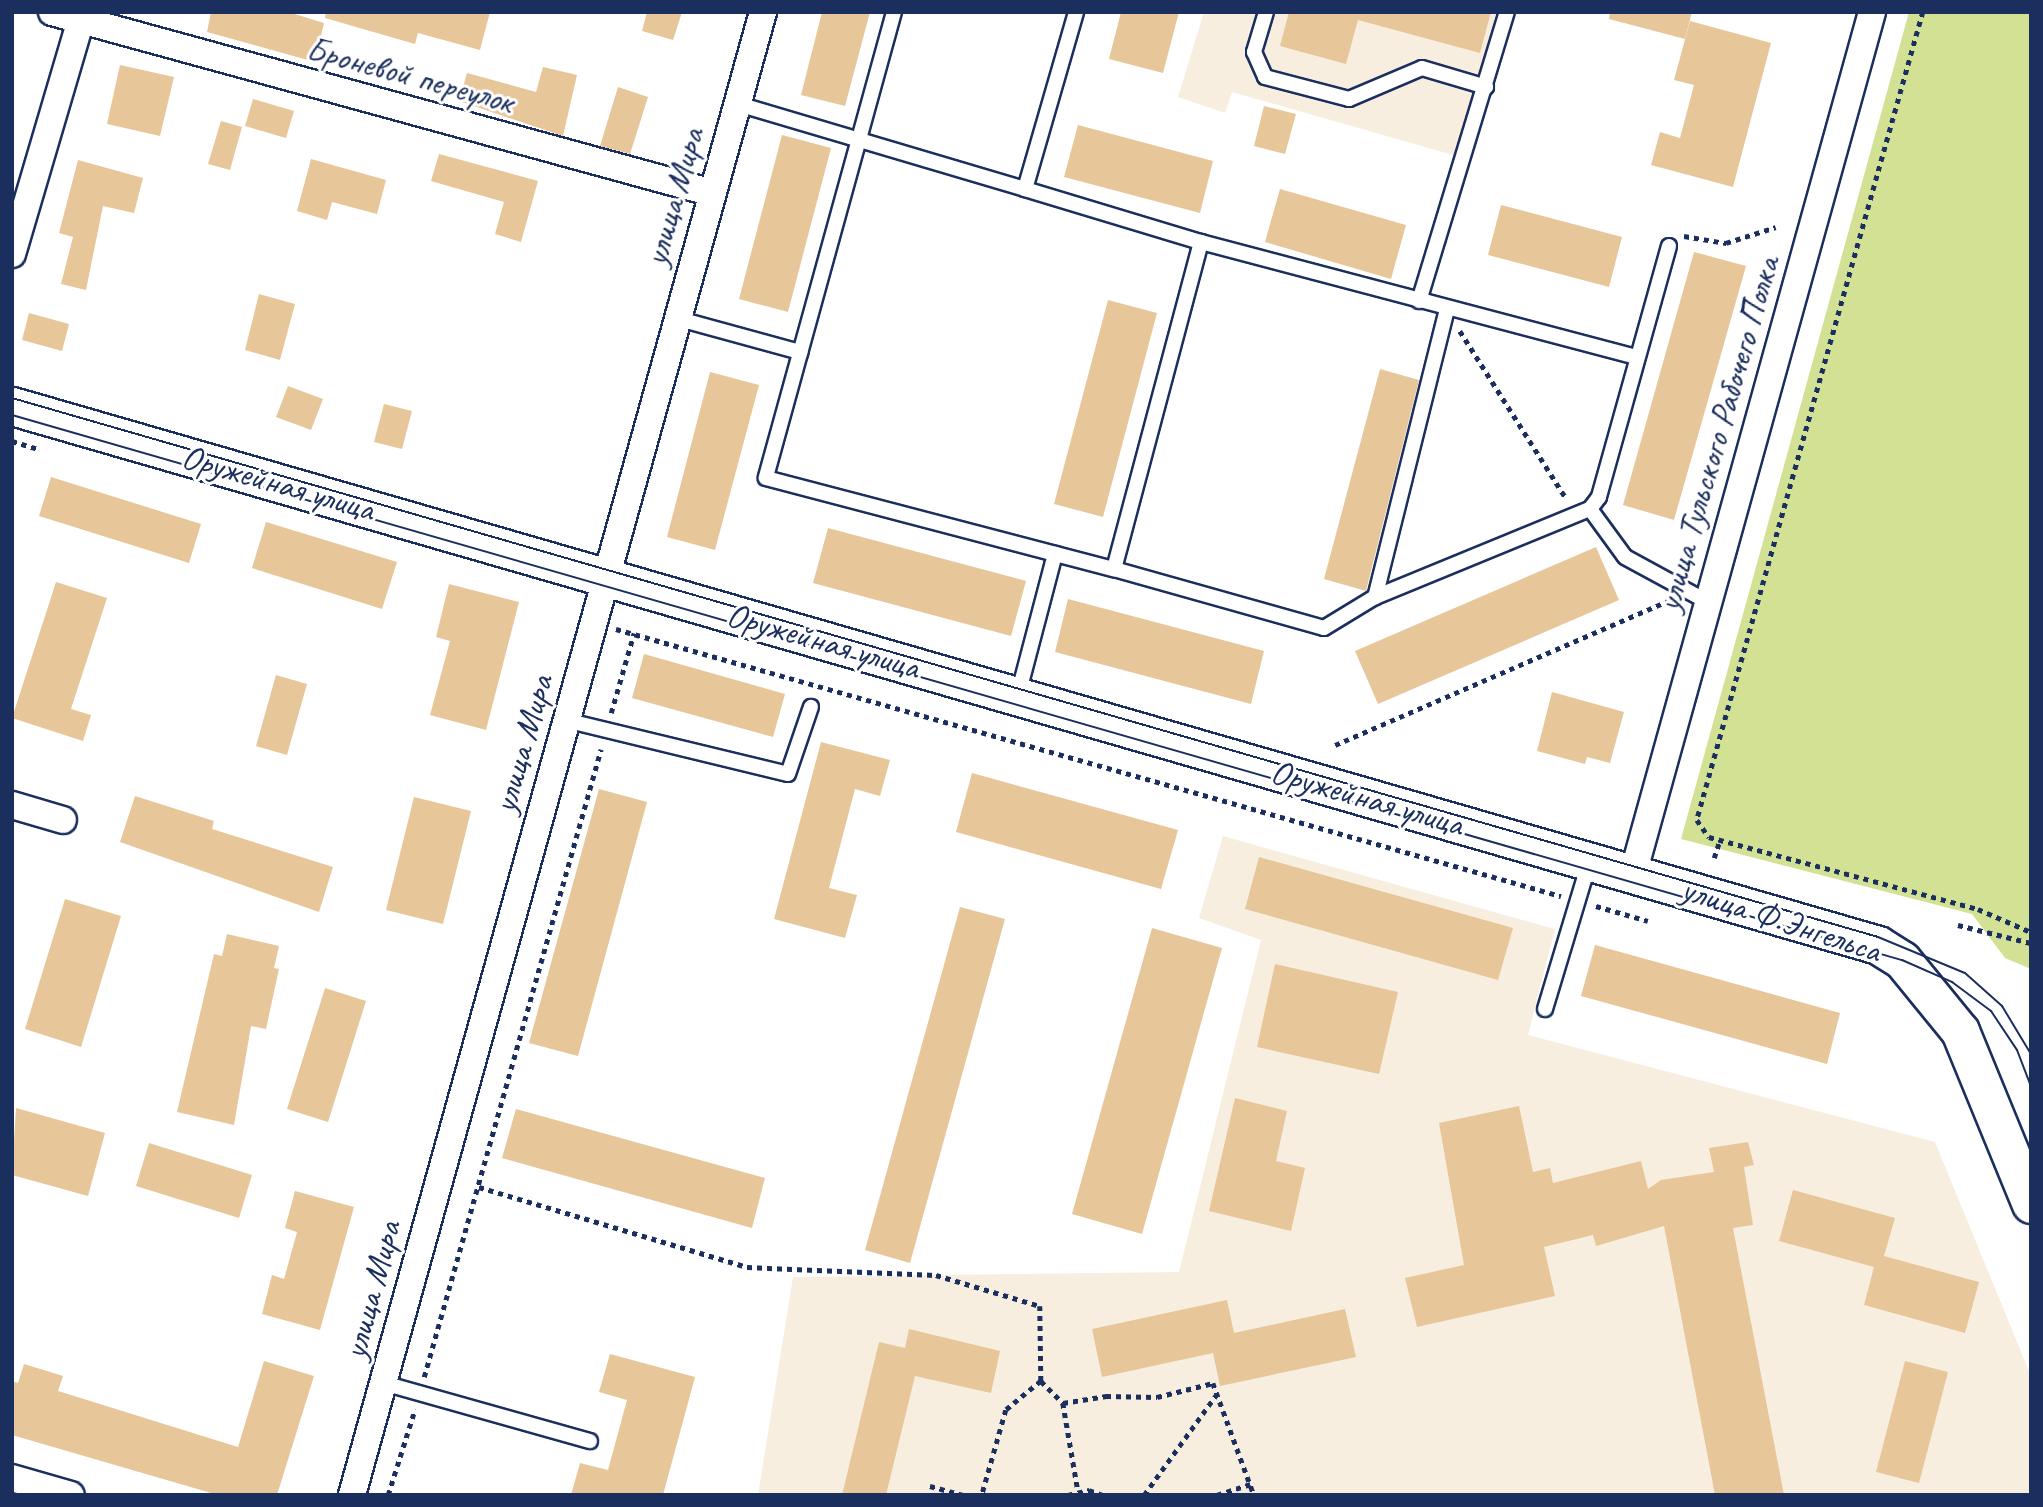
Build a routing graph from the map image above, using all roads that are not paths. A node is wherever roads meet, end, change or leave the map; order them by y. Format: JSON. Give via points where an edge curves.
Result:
{"nodes":[{"id":1,"x":52,"y":12,"type":"edge"},
{"id":2,"x":763,"y":12,"type":"edge"},
{"id":3,"x":894,"y":12,"type":"edge"},
{"id":4,"x":1076,"y":12,"type":"edge"},
{"id":5,"x":1266,"y":12,"type":"edge"},
{"id":6,"x":1507,"y":12,"type":"edge"},
{"id":7,"x":1872,"y":12,"type":"edge"},
{"id":8,"x":82,"y":16,"type":"edge"},
{"id":9,"x":1486,"y":87,"type":"junction"},
{"id":10,"x":738,"y":104,"type":"junction"},
{"id":11,"x":862,"y":139,"type":"junction"},
{"id":12,"x":1025,"y":189,"type":"junction"},
{"id":13,"x":709,"y":192,"type":"junction"},
{"id":14,"x":1201,"y":242,"type":"junction"},
{"id":15,"x":1669,"y":246,"type":"road end"},
{"id":16,"x":12,"y":254,"type":"edge"},
{"id":17,"x":1419,"y":301,"type":"junction"},
{"id":18,"x":1447,"y":309,"type":"junction"},
{"id":19,"x":676,"y":318,"type":"junction"},
{"id":20,"x":800,"y":352,"type":"junction"},
{"id":21,"x":1637,"y":358,"type":"junction"},
{"id":22,"x":12,"y":406,"type":"edge"},
{"id":23,"x":1583,"y":512,"type":"junction"},
{"id":24,"x":1055,"y":554,"type":"junction"},
{"id":25,"x":1114,"y":569,"type":"junction"},
{"id":26,"x":607,"y":578,"type":"junction"},
{"id":27,"x":1375,"y":597,"type":"junction"},
{"id":28,"x":1708,"y":602,"type":"junction"},
{"id":29,"x":1017,"y":697,"type":"junction"},
{"id":30,"x":811,"y":707,"type":"dead end"},
{"id":31,"x":565,"y":720,"type":"junction"},
{"id":32,"x":12,"y":805,"type":"edge"},
{"id":33,"x":63,"y":820,"type":"dead end"},
{"id":34,"x":1589,"y":861,"type":"junction"},
{"id":35,"x":1633,"y":874,"type":"junction"},
{"id":36,"x":1545,"y":1009,"type":"dead end"},
{"id":37,"x":2031,"y":1204,"type":"edge"},
{"id":38,"x":383,"y":1383,"type":"junction"},
{"id":39,"x":590,"y":1441,"type":"dead end"},
{"id":40,"x":12,"y":1478,"type":"edge"},
{"id":41,"x":71,"y":1495,"type":"edge"},
{"id":42,"x":352,"y":1495,"type":"edge"}],
"edges":[{"from":1,"to":8,"type":"street","name":"Броневой переулок"},
{"from":2,"to":10,"type":"street","name":"улица Мира"},
{"from":3,"to":11,"type":"lane"},
{"from":4,"to":12,"type":"lane"},
{"from":5,"to":9,"type":"lane","via":[[1254,52],[1265,77],[1349,99],[1422,68]]},
{"from":6,"to":9,"type":"lane"},
{"from":7,"to":28,"type":"street","name":"улица Тульского Рабочего Полка"},
{"from":8,"to":13,"type":"street","name":"Броневой переулок"},
{"from":8,"to":16,"type":"street"},
{"from":9,"to":17,"type":"lane"},
{"from":10,"to":11,"type":"lane"},
{"from":10,"to":13,"type":"street","name":"улица Мира"},
{"from":11,"to":12,"type":"lane"},
{"from":11,"to":20,"type":"lane"},
{"from":12,"to":14,"type":"lane"},
{"from":13,"to":19,"type":"street","name":"улица Мира"},
{"from":14,"to":17,"type":"lane"},
{"from":14,"to":25,"type":"lane"},
{"from":15,"to":21,"type":"lane"},
{"from":17,"to":18,"type":"lane"},
{"from":18,"to":21,"type":"lane"},
{"from":18,"to":27,"type":"lane"},
{"from":19,"to":20,"type":"lane"},
{"from":19,"to":26,"type":"street","name":"улица Мира"},
{"from":20,"to":24,"type":"lane","via":[[766,478]]},
{"from":21,"to":23,"type":"lane","via":[[1599,497]]},
{"from":22,"to":26,"type":"street","name":"Оружейная улица"},
{"from":23,"to":27,"type":"lane"},
{"from":23,"to":28,"type":"lane","via":[[1626,557]]},
{"from":24,"to":25,"type":"lane"},
{"from":24,"to":29,"type":"lane"},
{"from":25,"to":27,"type":"lane","via":[[1324,628]]},
{"from":26,"to":29,"type":"street","name":"Оружейная улица"},
{"from":26,"to":31,"type":"street","name":"улица Мира"},
{"from":28,"to":35,"type":"street","name":"улица Тульского Рабочего Полка"},
{"from":29,"to":34,"type":"street","name":"Оружейная улица"},
{"from":30,"to":31,"type":"lane","via":[[788,775]]},
{"from":31,"to":38,"type":"street","name":"улица Мира"},
{"from":32,"to":33,"type":"street"},
{"from":34,"to":35,"type":"street","name":"Оружейная улица"},
{"from":34,"to":36,"type":"lane"},
{"from":35,"to":37,"type":"street","name":"улица Ф.Энгельса","via":[[1878,945],[1902,960],[1960,1031]]},
{"from":38,"to":39,"type":"lane"},
{"from":38,"to":42,"type":"street","name":"улица Мира"},
{"from":40,"to":41,"type":"street"}]}
